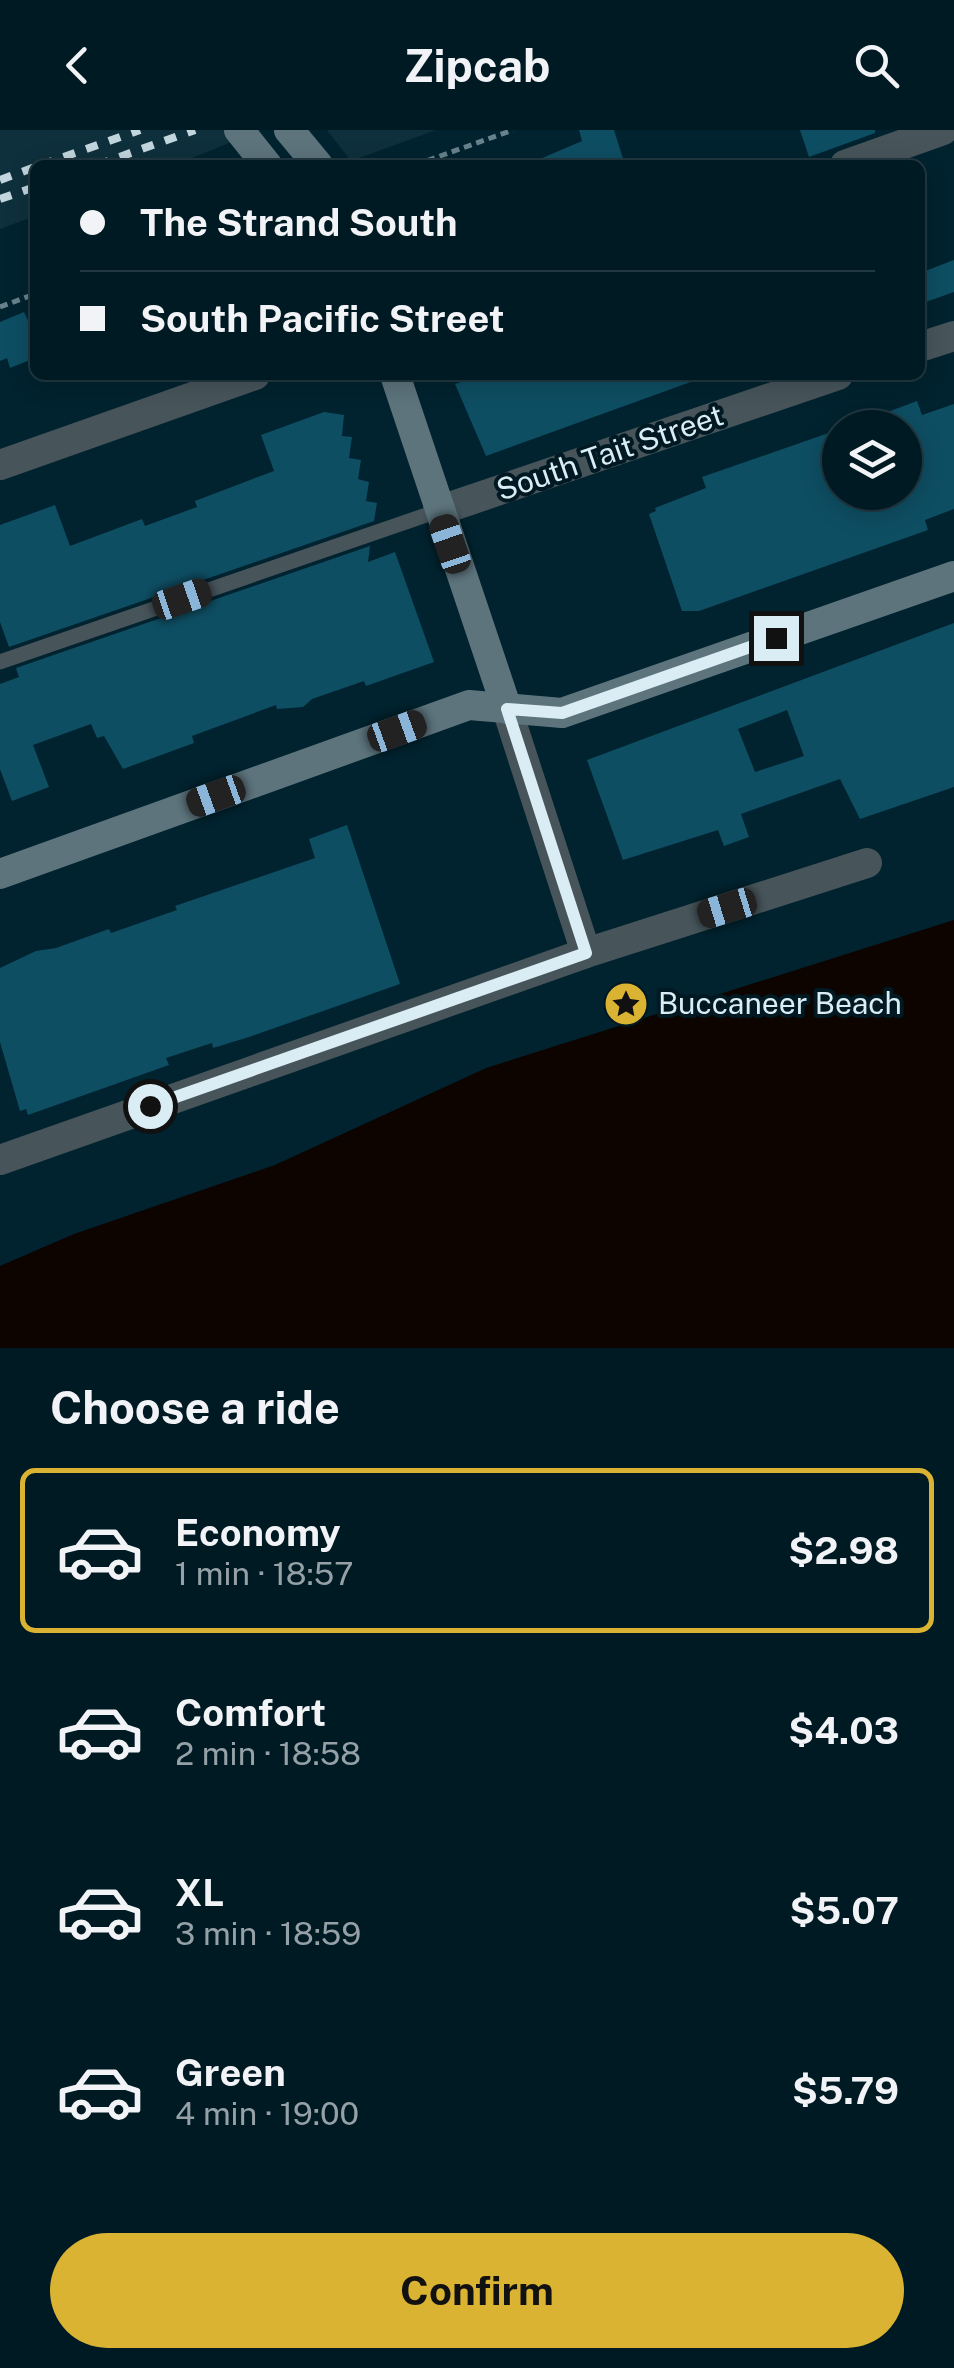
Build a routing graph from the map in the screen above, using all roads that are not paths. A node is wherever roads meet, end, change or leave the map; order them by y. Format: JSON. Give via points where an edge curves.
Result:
{"nodes":[{"id":1,"x":238,"y":130,"type":"edge"},
{"id":2,"x":289,"y":130,"type":"edge"},
{"id":3,"x":943,"y":130,"type":"edge"},
{"id":4,"x":262,"y":160,"type":"edge"},
{"id":5,"x":314,"y":160,"type":"edge"},
{"id":6,"x":859,"y":160,"type":"edge"},
{"id":7,"x":954,"y":336,"type":"edge"},
{"id":8,"x":925,"y":345,"type":"edge"},
{"id":9,"x":241,"y":380,"type":"edge"},
{"id":10,"x":396,"y":380,"type":"edge"},
{"id":11,"x":823,"y":380,"type":"edge"},
{"id":12,"x":0,"y":465,"type":"edge"},
{"id":13,"x":438,"y":511,"type":"junction"},
{"id":14,"x":954,"y":576,"type":"edge"},
{"id":15,"x":0,"y":662,"type":"edge"},
{"id":16,"x":507,"y":709,"type":"junction"},
{"id":17,"x":867,"y":863,"type":"dead end"},
{"id":18,"x":0,"y":874,"type":"edge"},
{"id":19,"x":586,"y":953,"type":"junction"},
{"id":20,"x":0,"y":1160,"type":"edge"}],
"edges":[{"from":1,"to":4,"type":"main road"},
{"from":2,"to":5,"type":"main road"},
{"from":3,"to":6,"type":"street"},
{"from":7,"to":8,"type":"street"},
{"from":9,"to":12,"type":"street"},
{"from":10,"to":13,"type":"main road"},
{"from":11,"to":13,"type":"street","name":"South Tait Street"},
{"from":13,"to":15,"type":"lane"},
{"from":13,"to":16,"type":"main road"},
{"from":14,"to":16,"type":"main road","via":[[562,713]]},
{"from":16,"to":18,"type":"main road","via":[[469,705]]},
{"from":16,"to":19,"type":"street"},
{"from":17,"to":19,"type":"street"},
{"from":19,"to":20,"type":"street"}]}
